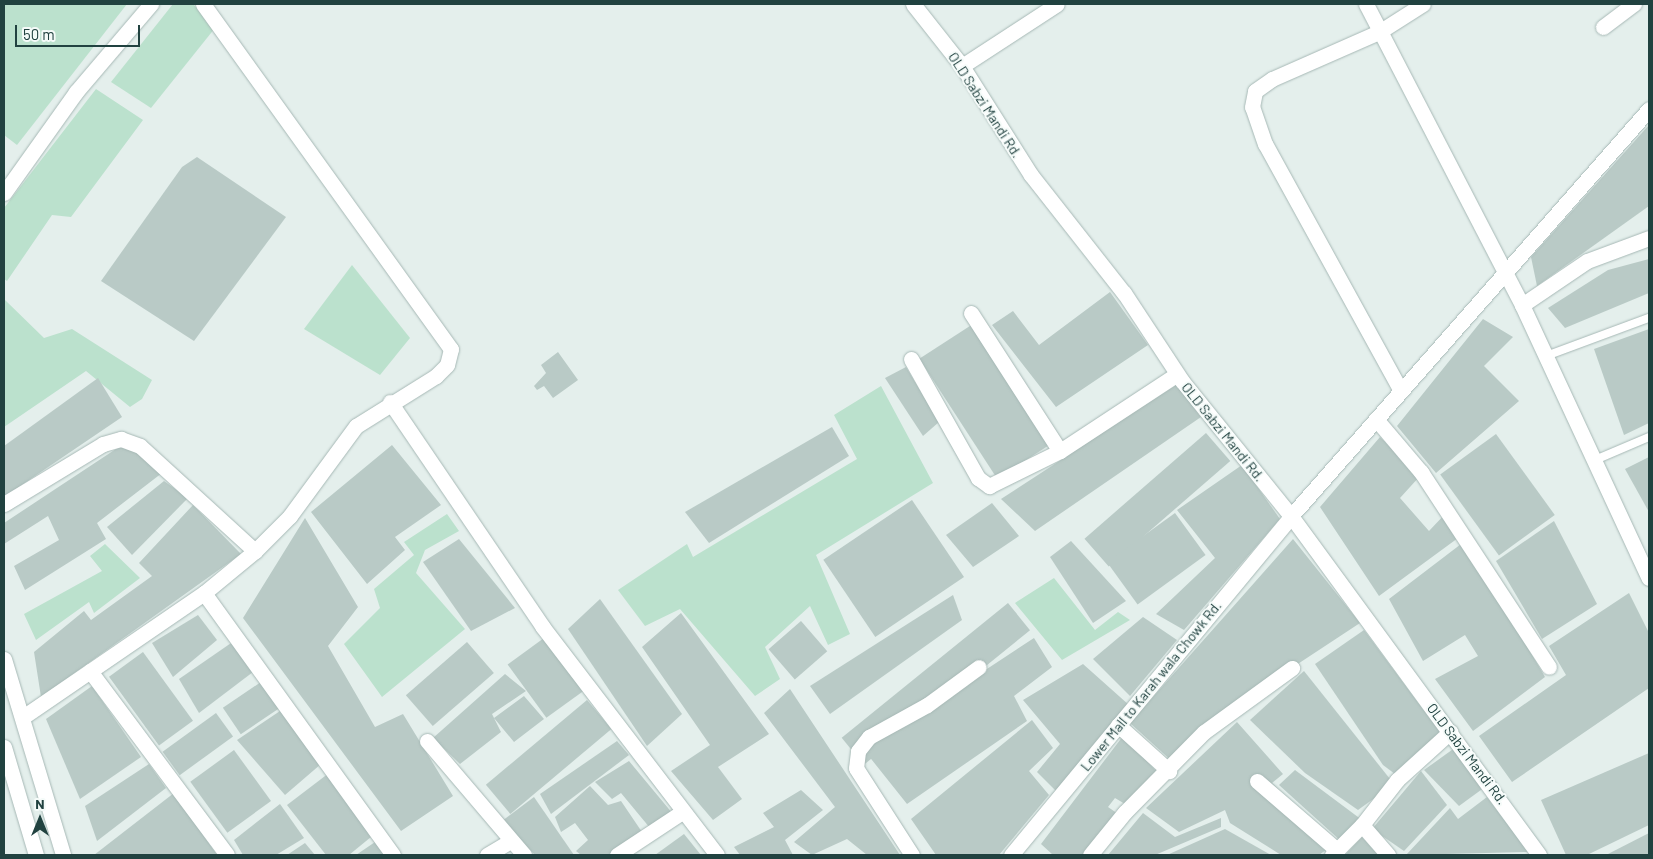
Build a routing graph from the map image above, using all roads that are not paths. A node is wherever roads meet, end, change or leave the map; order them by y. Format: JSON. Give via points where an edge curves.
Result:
{"nodes":[{"id":1,"x":152,"y":4,"type":"edge"},
{"id":2,"x":203,"y":4,"type":"edge"},
{"id":3,"x":913,"y":4,"type":"edge"},
{"id":4,"x":1057,"y":4,"type":"edge"},
{"id":5,"x":1366,"y":4,"type":"edge"},
{"id":6,"x":1423,"y":4,"type":"edge"},
{"id":7,"x":1634,"y":4,"type":"edge"},
{"id":8,"x":1042,"y":8,"type":"edge"},
{"id":9,"x":1603,"y":26,"type":"dead end"},
{"id":10,"x":1379,"y":32,"type":"junction"},
{"id":11,"x":962,"y":66,"type":"junction"},
{"id":12,"x":1649,"y":108,"type":"edge"},
{"id":13,"x":4,"y":193,"type":"edge"},
{"id":14,"x":1649,"y":238,"type":"edge"},
{"id":15,"x":1504,"y":273,"type":"junction"},
{"id":16,"x":1522,"y":305,"type":"junction"},
{"id":17,"x":971,"y":313,"type":"dead end"},
{"id":18,"x":1649,"y":318,"type":"edge"},
{"id":19,"x":1546,"y":356,"type":"junction"},
{"id":20,"x":911,"y":359,"type":"dead end"},
{"id":21,"x":1177,"y":374,"type":"junction"},
{"id":22,"x":1401,"y":391,"type":"junction"},
{"id":23,"x":390,"y":402,"type":"junction"},
{"id":24,"x":1376,"y":419,"type":"junction"},
{"id":25,"x":1649,"y":437,"type":"edge"},
{"id":26,"x":1060,"y":451,"type":"junction"},
{"id":27,"x":1595,"y":460,"type":"junction"},
{"id":28,"x":4,"y":504,"type":"edge"},
{"id":29,"x":1291,"y":516,"type":"junction"},
{"id":30,"x":255,"y":552,"type":"junction"},
{"id":31,"x":1649,"y":578,"type":"edge"},
{"id":32,"x":204,"y":593,"type":"junction"},
{"id":33,"x":4,"y":659,"type":"edge"},
{"id":34,"x":979,"y":667,"type":"dead end"},
{"id":35,"x":1549,"y":667,"type":"dead end"},
{"id":36,"x":1292,"y":668,"type":"dead end"},
{"id":37,"x":90,"y":671,"type":"junction"},
{"id":38,"x":22,"y":716,"type":"junction"},
{"id":39,"x":1118,"y":726,"type":"junction"},
{"id":40,"x":1450,"y":732,"type":"junction"},
{"id":41,"x":427,"y":741,"type":"dead end"},
{"id":42,"x":4,"y":747,"type":"edge"},
{"id":43,"x":1169,"y":771,"type":"junction"},
{"id":44,"x":1257,"y":781,"type":"dead end"},
{"id":45,"x":682,"y":812,"type":"junction"},
{"id":46,"x":1362,"y":825,"type":"junction"},
{"id":47,"x":510,"y":841,"type":"junction"},
{"id":48,"x":1335,"y":853,"type":"edge"},
{"id":49,"x":36,"y":855,"type":"edge"},
{"id":50,"x":62,"y":855,"type":"edge"},
{"id":51,"x":227,"y":855,"type":"edge"},
{"id":52,"x":393,"y":855,"type":"edge"},
{"id":53,"x":487,"y":855,"type":"edge"},
{"id":54,"x":524,"y":855,"type":"edge"},
{"id":55,"x":617,"y":855,"type":"edge"},
{"id":56,"x":717,"y":855,"type":"edge"},
{"id":57,"x":912,"y":855,"type":"edge"},
{"id":58,"x":1011,"y":855,"type":"edge"},
{"id":59,"x":1090,"y":855,"type":"edge"},
{"id":60,"x":1388,"y":855,"type":"edge"},
{"id":61,"x":1539,"y":855,"type":"edge"}],
"edges":[{"from":1,"to":13,"type":"street","via":[[76,92]]},
{"from":2,"to":23,"type":"street","via":[[447,337],[451,349],[447,365]]},
{"from":3,"to":11,"type":"street","name":"OLD Sabzi Mandi Rd."},
{"from":4,"to":8,"type":"street"},
{"from":5,"to":10,"type":"street"},
{"from":6,"to":10,"type":"street"},
{"from":7,"to":9,"type":"street"},
{"from":8,"to":11,"type":"street"},
{"from":10,"to":15,"type":"street"},
{"from":10,"to":22,"type":"street","via":[[1272,79],[1255,90],[1252,107],[1265,144]]},
{"from":11,"to":21,"type":"street","name":"OLD Sabzi Mandi Rd.","via":[[1030,175],[1124,293]]},
{"from":12,"to":15,"type":"street","name":"Lower Mall to Karah wala Chowk Rd."},
{"from":14,"to":16,"type":"street","via":[[1587,261]]},
{"from":15,"to":16,"type":"street"},
{"from":15,"to":22,"type":"street","name":"Lower Mall to Karah wala Chowk Rd."},
{"from":16,"to":19,"type":"street"},
{"from":17,"to":26,"type":"street"},
{"from":18,"to":19,"type":"lane"},
{"from":19,"to":27,"type":"street"},
{"from":20,"to":26,"type":"street","via":[[978,478],[989,486]]},
{"from":21,"to":26,"type":"street"},
{"from":21,"to":29,"type":"street","name":"OLD Sabzi Mandi Rd."},
{"from":22,"to":24,"type":"street","name":"Lower Mall to Karah wala Chowk Rd."},
{"from":23,"to":30,"type":"street","via":[[356,426],[290,516]]},
{"from":23,"to":45,"type":"street","via":[[542,626]]},
{"from":24,"to":29,"type":"street","name":"Lower Mall to Karah wala Chowk Rd."},
{"from":24,"to":35,"type":"street","via":[[1421,472]]},
{"from":25,"to":27,"type":"lane"},
{"from":27,"to":31,"type":"street"},
{"from":28,"to":30,"type":"street","via":[[104,444],[121,439],[140,446]]},
{"from":29,"to":39,"type":"street","name":"Lower Mall to Karah wala Chowk Rd."},
{"from":29,"to":40,"type":"street","name":"OLD Sabzi Mandi Rd."},
{"from":30,"to":32,"type":"street"},
{"from":32,"to":37,"type":"street"},
{"from":32,"to":52,"type":"street"},
{"from":33,"to":38,"type":"street"},
{"from":34,"to":57,"type":"street","via":[[927,705],[869,737],[858,751],[856,768]]},
{"from":36,"to":43,"type":"street","via":[[1204,732]]},
{"from":37,"to":38,"type":"street"},
{"from":37,"to":51,"type":"street"},
{"from":38,"to":50,"type":"street"},
{"from":39,"to":43,"type":"street"},
{"from":39,"to":58,"type":"street","name":"Lower Mall to Karah wala Chowk Rd."},
{"from":40,"to":46,"type":"street","via":[[1397,780]]},
{"from":40,"to":61,"type":"street","name":"OLD Sabzi Mandi Rd."},
{"from":41,"to":47,"type":"street"},
{"from":42,"to":49,"type":"street"},
{"from":43,"to":59,"type":"street","via":[[1125,812]]},
{"from":44,"to":48,"type":"street"},
{"from":45,"to":55,"type":"street"},
{"from":45,"to":56,"type":"street"},
{"from":46,"to":48,"type":"street"},
{"from":46,"to":60,"type":"street"},
{"from":47,"to":53,"type":"street"},
{"from":47,"to":54,"type":"street"}]}
